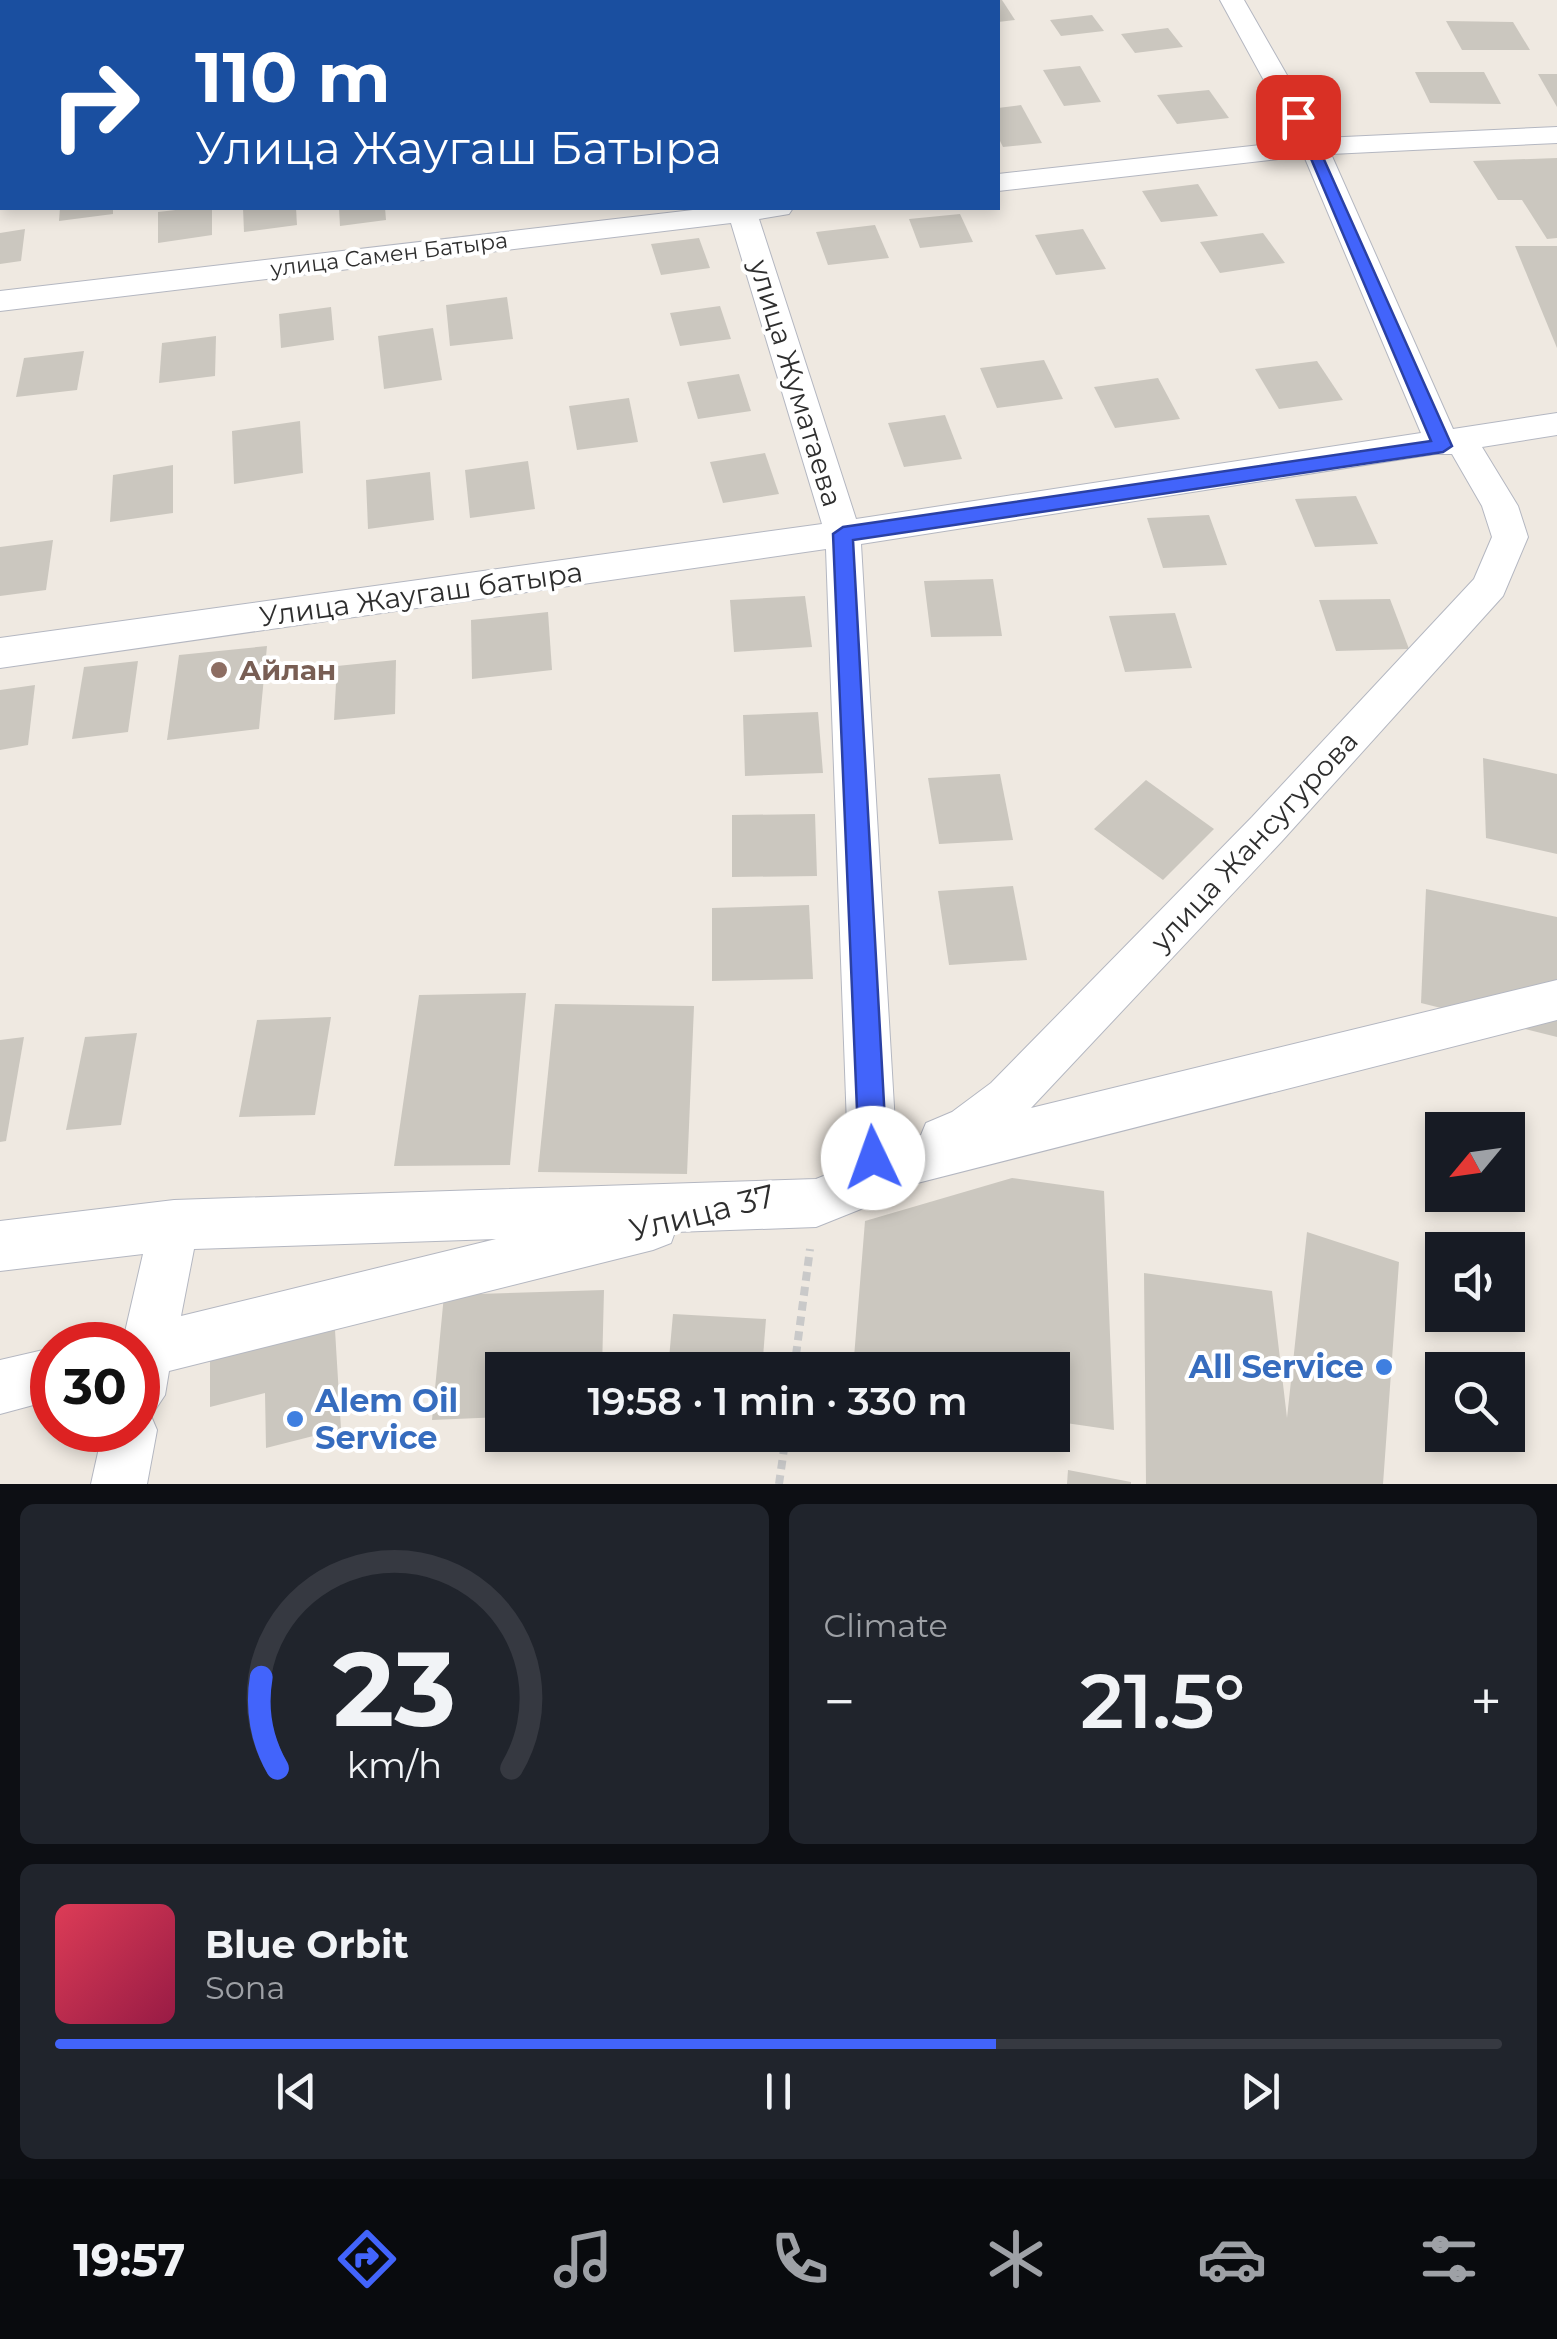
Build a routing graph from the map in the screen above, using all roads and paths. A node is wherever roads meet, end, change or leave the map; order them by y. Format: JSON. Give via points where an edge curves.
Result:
{"nodes":[{"id":1,"x":1232,"y":0,"type":"edge"},
{"id":2,"x":1557,"y":135,"type":"edge"},
{"id":3,"x":1314,"y":146,"type":"junction"},
{"id":4,"x":1000,"y":182,"type":"edge"},
{"id":5,"x":746,"y":210,"type":"edge"},
{"id":6,"x":754,"y":210,"type":"edge"},
{"id":7,"x":0,"y":302,"type":"edge"},
{"id":8,"x":1557,"y":424,"type":"edge"},
{"id":9,"x":1452,"y":444,"type":"junction"},
{"id":10,"x":843,"y":534,"type":"junction"},
{"id":11,"x":0,"y":653,"type":"edge"},
{"id":12,"x":1557,"y":1000,"type":"edge"},
{"id":13,"x":873,"y":1158,"type":"junction"},
{"id":14,"x":816,"y":1203,"type":"junction"},
{"id":15,"x":174,"y":1225,"type":"junction"},
{"id":16,"x":0,"y":1246,"type":"edge"},
{"id":17,"x":154,"y":1322,"type":"edge"},
{"id":18,"x":160,"y":1348,"type":"edge"},
{"id":19,"x":796,"y":1352,"type":"edge"},
{"id":20,"x":30,"y":1380,"type":"edge"},
{"id":21,"x":0,"y":1387,"type":"edge"},
{"id":22,"x":125,"y":1452,"type":"edge"},
{"id":23,"x":784,"y":1452,"type":"edge"},
{"id":24,"x":118,"y":1484,"type":"edge"},
{"id":25,"x":779,"y":1484,"type":"edge"}],
"edges":[{"from":1,"to":3,"type":"street","name":"улица Жансугурова"},
{"from":2,"to":3,"type":"street"},
{"from":3,"to":4,"type":"street"},
{"from":3,"to":9,"type":"street","name":"улица Жансугурова"},
{"from":5,"to":7,"type":"street","name":"улица Самен Батыра"},
{"from":6,"to":10,"type":"street","name":"улица Жуматаева"},
{"from":8,"to":9,"type":"street"},
{"from":9,"to":10,"type":"street"},
{"from":9,"to":13,"type":"street","name":"улица Жансугурова","via":[[1500,506],[1510,537],[1490,586],[1008,1100],[969,1128],[909,1154]]},
{"from":10,"to":11,"type":"street","name":"Улица Жаугаш батыра"},
{"from":10,"to":13,"type":"street","name":"улица Жуматаева"},
{"from":12,"to":18,"type":"street","name":"Улица 37"},
{"from":13,"to":14,"type":"street","via":[[859,1186]]},
{"from":14,"to":15,"type":"street"},
{"from":14,"to":19,"type":"path"},
{"from":15,"to":16,"type":"street"},
{"from":15,"to":17,"type":"street"},
{"from":20,"to":21,"type":"street"},
{"from":22,"to":24,"type":"street"},
{"from":23,"to":25,"type":"path"}]}
